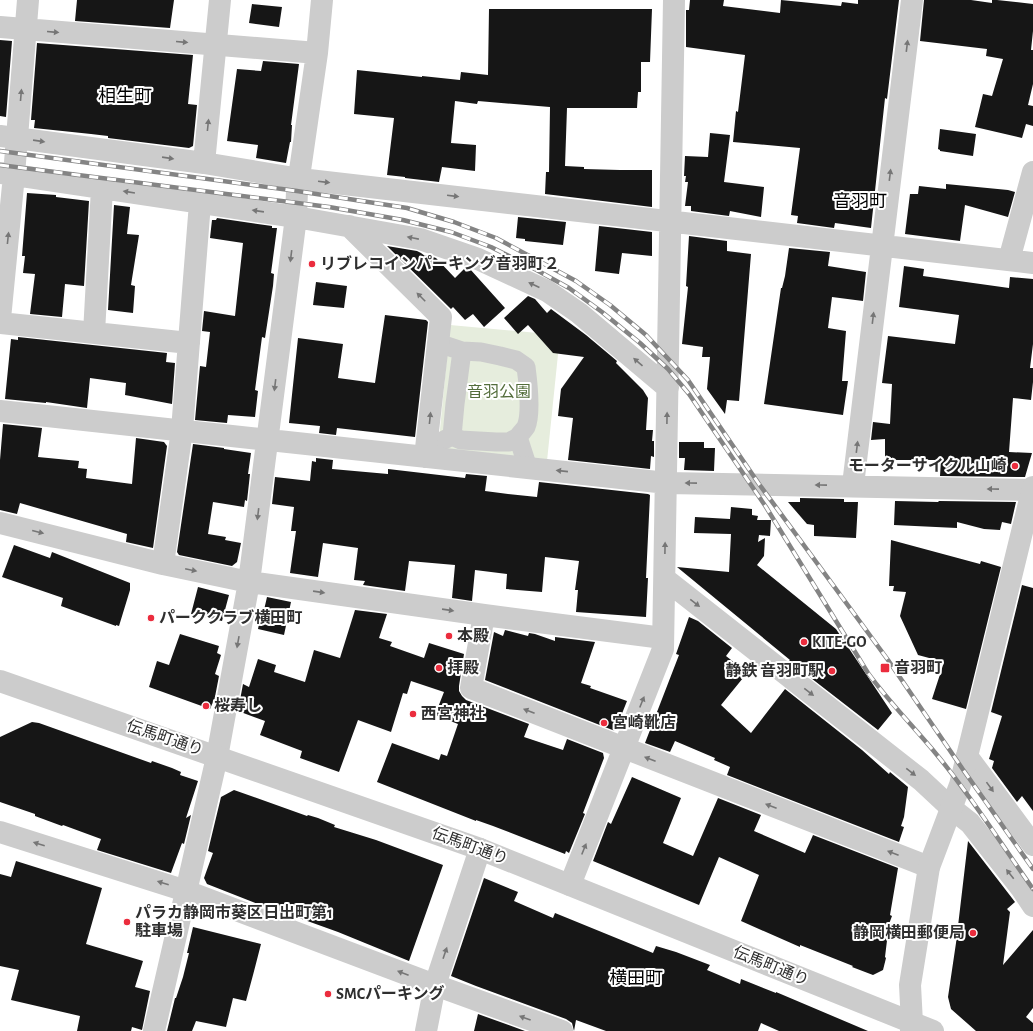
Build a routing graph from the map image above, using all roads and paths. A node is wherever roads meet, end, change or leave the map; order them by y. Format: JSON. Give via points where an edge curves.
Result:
{"nodes":[{"id":1,"x":28,"y":0,"type":"edge"},
{"id":2,"x":220,"y":0,"type":"edge"},
{"id":3,"x":322,"y":0,"type":"edge"},
{"id":4,"x":674,"y":0,"type":"edge"},
{"id":5,"x":912,"y":0,"type":"edge"},
{"id":6,"x":0,"y":27,"type":"edge"},
{"id":7,"x":26,"y":30,"type":"junction"},
{"id":8,"x":216,"y":45,"type":"junction"},
{"id":9,"x":317,"y":53,"type":"junction"},
{"id":10,"x":9,"y":137,"type":"edge"},
{"id":11,"x":204,"y":163,"type":"junction"},
{"id":12,"x":1033,"y":172,"type":"edge"},
{"id":13,"x":7,"y":174,"type":"edge"},
{"id":14,"x":300,"y":179,"type":"junction"},
{"id":15,"x":102,"y":188,"type":"junction"},
{"id":16,"x":200,"y":203,"type":"junction"},
{"id":17,"x":296,"y":217,"type":"junction"},
{"id":18,"x":670,"y":222,"type":"junction"},
{"id":19,"x":350,"y":226,"type":"junction"},
{"id":20,"x":881,"y":246,"type":"junction"},
{"id":21,"x":1009,"y":260,"type":"junction"},
{"id":22,"x":1033,"y":263,"type":"edge"},
{"id":23,"x":0,"y":319,"type":"edge"},
{"id":24,"x":0,"y":322,"type":"edge"},
{"id":25,"x":94,"y":333,"type":"junction"},
{"id":26,"x":189,"y":343,"type":"junction"},
{"id":27,"x":438,"y":343,"type":"junction"},
{"id":28,"x":462,"y":351,"type":"junction"},
{"id":29,"x":668,"y":388,"type":"junction"},
{"id":30,"x":0,"y":410,"type":"edge"},
{"id":31,"x":182,"y":430,"type":"junction"},
{"id":32,"x":452,"y":436,"type":"junction"},
{"id":33,"x":518,"y":437,"type":"junction"},
{"id":34,"x":267,"y":440,"type":"junction"},
{"id":35,"x":426,"y":451,"type":"junction"},
{"id":36,"x":528,"y":468,"type":"junction"},
{"id":37,"x":667,"y":483,"type":"junction"},
{"id":38,"x":852,"y":485,"type":"junction"},
{"id":39,"x":1033,"y":488,"type":"edge"},
{"id":40,"x":0,"y":523,"type":"edge"},
{"id":41,"x":163,"y":564,"type":"junction"},
{"id":42,"x":664,"y":579,"type":"junction"},
{"id":43,"x":249,"y":582,"type":"junction"},
{"id":44,"x":484,"y":614,"type":"junction"},
{"id":45,"x":663,"y":638,"type":"junction"},
{"id":46,"x":0,"y":681,"type":"edge"},
{"id":47,"x":624,"y":748,"type":"junction"},
{"id":48,"x":967,"y":756,"type":"junction"},
{"id":49,"x":218,"y":757,"type":"junction"},
{"id":50,"x":952,"y":808,"type":"junction"},
{"id":51,"x":0,"y":832,"type":"edge"},
{"id":52,"x":1033,"y":845,"type":"edge"},
{"id":53,"x":480,"y":849,"type":"junction"},
{"id":54,"x":929,"y":867,"type":"junction"},
{"id":55,"x":570,"y":885,"type":"junction"},
{"id":56,"x":186,"y":890,"type":"junction"},
{"id":57,"x":1033,"y":906,"type":"edge"},
{"id":58,"x":434,"y":985,"type":"junction"},
{"id":59,"x":912,"y":1027,"type":"edge"},
{"id":60,"x":154,"y":1031,"type":"edge"},
{"id":61,"x":426,"y":1031,"type":"edge"},
{"id":62,"x":562,"y":1031,"type":"edge"},
{"id":63,"x":933,"y":1031,"type":"edge"}],
"edges":[{"from":1,"to":7,"type":"street"},
{"from":2,"to":8,"type":"street"},
{"from":3,"to":9,"type":"street"},
{"from":4,"to":18,"type":"street"},
{"from":20,"to":5,"type":"street","one_way":true},
{"from":6,"to":7,"type":"street"},
{"from":7,"to":8,"type":"street","one_way":true},
{"from":10,"to":7,"type":"street","one_way":true},
{"from":8,"to":9,"type":"street"},
{"from":11,"to":8,"type":"street","one_way":true},
{"from":9,"to":14,"type":"street"},
{"from":10,"to":11,"type":"street","one_way":true},
{"from":10,"to":13,"type":"street"},
{"from":11,"to":14,"type":"street"},
{"from":12,"to":21,"type":"street"},
{"from":13,"to":15,"type":"street"},
{"from":23,"to":13,"type":"street","one_way":true},
{"from":14,"to":17,"type":"street"},
{"from":14,"to":18,"type":"street","one_way":true},
{"from":16,"to":15,"type":"street","one_way":true},
{"from":15,"to":25,"type":"street"},
{"from":17,"to":16,"type":"street","one_way":true},
{"from":16,"to":26,"type":"street"},
{"from":17,"to":19,"type":"street"},
{"from":17,"to":34,"type":"street","one_way":true},
{"from":18,"to":20,"type":"street"},
{"from":18,"to":29,"type":"street"},
{"from":27,"to":19,"type":"street","one_way":true,"via":[[441,317]]},
{"from":29,"to":19,"type":"street","one_way":true,"via":[[579,313],[546,291],[478,259],[420,239]]},
{"from":20,"to":21,"type":"street"},
{"from":38,"to":20,"type":"street","one_way":true},
{"from":21,"to":22,"type":"street"},
{"from":24,"to":25,"type":"street"},
{"from":25,"to":26,"type":"street"},
{"from":26,"to":31,"type":"street"},
{"from":27,"to":28,"type":"street"},
{"from":35,"to":27,"type":"street","one_way":true},
{"from":28,"to":32,"type":"street"},
{"from":28,"to":33,"type":"street","via":[[500,356],[516,360],[526,367],[528,412],[526,427]]},
{"from":37,"to":29,"type":"street","one_way":true},
{"from":30,"to":31,"type":"street"},
{"from":31,"to":34,"type":"street"},
{"from":31,"to":41,"type":"street"},
{"from":32,"to":33,"type":"street","via":[[461,440],[496,442],[509,442]]},
{"from":32,"to":35,"type":"street"},
{"from":33,"to":36,"type":"street"},
{"from":34,"to":35,"type":"street"},
{"from":34,"to":43,"type":"street","one_way":true},
{"from":35,"to":36,"type":"street"},
{"from":37,"to":36,"type":"street","one_way":true},
{"from":38,"to":37,"type":"street","one_way":true},
{"from":42,"to":37,"type":"street","one_way":true},
{"from":39,"to":38,"type":"street","one_way":true},
{"from":39,"to":48,"type":"street"},
{"from":40,"to":41,"type":"street","one_way":true},
{"from":41,"to":43,"type":"street","one_way":true},
{"from":42,"to":45,"type":"street"},
{"from":42,"to":50,"type":"street","one_way":true,"via":[[921,780]]},
{"from":43,"to":44,"type":"street","one_way":true},
{"from":43,"to":49,"type":"street","one_way":true},
{"from":44,"to":45,"type":"street"},
{"from":47,"to":44,"type":"street","one_way":true,"via":[[471,688]]},
{"from":47,"to":45,"type":"street","one_way":true,"via":[[663,649]]},
{"from":46,"to":49,"type":"street","name":"伝馬町通り"},
{"from":54,"to":47,"type":"street","one_way":true},
{"from":55,"to":47,"type":"street","one_way":true},
{"from":48,"to":50,"type":"street"},
{"from":48,"to":52,"type":"street","one_way":true},
{"from":49,"to":53,"type":"street","name":"伝馬町通り"},
{"from":49,"to":56,"type":"street"},
{"from":50,"to":54,"type":"street"},
{"from":57,"to":50,"type":"street","one_way":true,"via":[[970,823]]},
{"from":56,"to":51,"type":"street","one_way":true},
{"from":53,"to":55,"type":"street","name":"伝馬町通り"},
{"from":58,"to":53,"type":"street","one_way":true},
{"from":54,"to":59,"type":"street","via":[[910,985]]},
{"from":55,"to":59,"type":"street","name":"伝馬町通り"},
{"from":58,"to":56,"type":"street","one_way":true},
{"from":56,"to":60,"type":"street"},
{"from":58,"to":61,"type":"street"},
{"from":62,"to":58,"type":"street","one_way":true},
{"from":59,"to":63,"type":"street","name":"伝馬町通り"}]}
